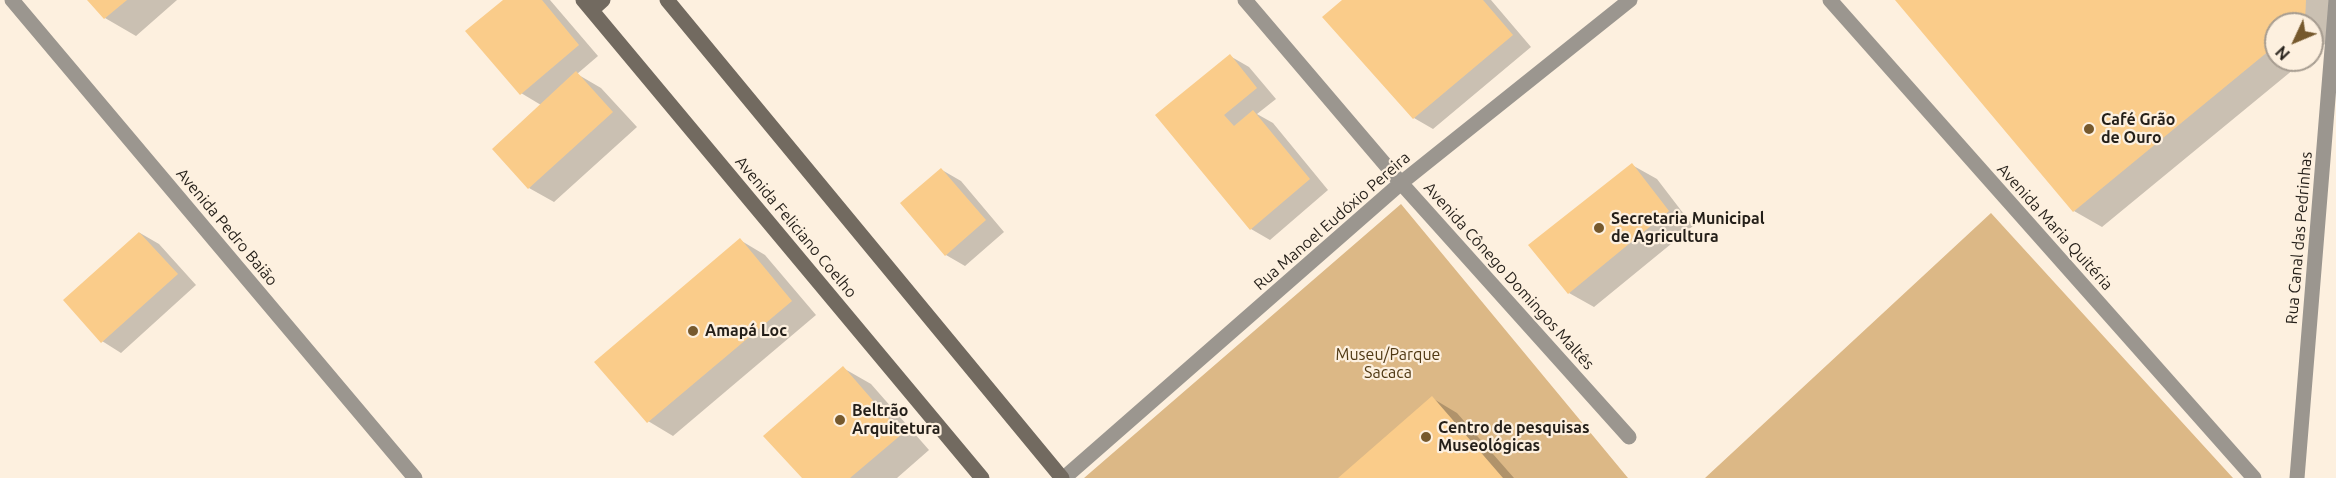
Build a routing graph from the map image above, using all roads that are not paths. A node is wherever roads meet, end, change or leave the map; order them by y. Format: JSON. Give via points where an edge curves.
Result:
{"nodes":[{"id":1,"x":12,"y":0,"type":"edge"},
{"id":2,"x":667,"y":0,"type":"edge"},
{"id":3,"x":1245,"y":0,"type":"edge"},
{"id":4,"x":1630,"y":0,"type":"edge"},
{"id":5,"x":1830,"y":0,"type":"edge"},
{"id":6,"x":2336,"y":0,"type":"edge"},
{"id":7,"x":593,"y":3,"type":"edge"},
{"id":8,"x":1401,"y":183,"type":"junction"},
{"id":9,"x":1629,"y":437,"type":"dead end"},
{"id":10,"x":415,"y":478,"type":"edge"},
{"id":11,"x":982,"y":478,"type":"edge"},
{"id":12,"x":1063,"y":478,"type":"edge"},
{"id":13,"x":2254,"y":478,"type":"edge"},
{"id":14,"x":2297,"y":478,"type":"edge"}],
"edges":[{"from":1,"to":10,"type":"street","name":"Avenida Pedro Baião"},
{"from":2,"to":12,"type":"street"},
{"from":3,"to":8,"type":"street","name":"Avenida Cônego Domingos Maltês"},
{"from":4,"to":8,"type":"street","name":"Rua Manoel Eudóxio Pereira"},
{"from":5,"to":13,"type":"street","name":"Avenida Maria Quitéria"},
{"from":6,"to":14,"type":"street","name":"Rua Canal das Pedrinhas"},
{"from":7,"to":11,"type":"street","name":"Avenida Feliciano Coelho"},
{"from":8,"to":9,"type":"street","name":"Avenida Cônego Domingos Maltês"},
{"from":8,"to":12,"type":"street","name":"Rua Manoel Eudóxio Pereira"}]}
